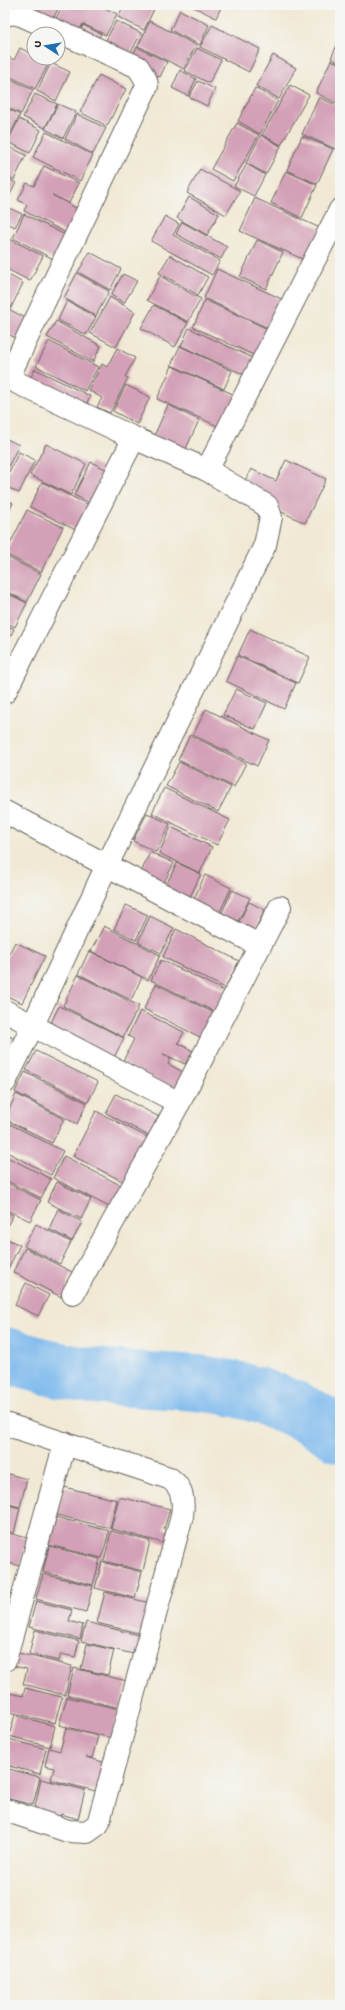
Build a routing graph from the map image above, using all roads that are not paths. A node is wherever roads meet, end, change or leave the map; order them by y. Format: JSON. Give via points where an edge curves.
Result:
{"nodes":[{"id":1,"x":5,"y":15,"type":"edge"},
{"id":2,"x":340,"y":210,"type":"edge"},
{"id":3,"x":6,"y":378,"type":"edge"},
{"id":4,"x":134,"y":438,"type":"junction"},
{"id":5,"x":207,"y":470,"type":"junction"},
{"id":6,"x":5,"y":692,"type":"edge"},
{"id":7,"x":5,"y":812,"type":"edge"},
{"id":8,"x":106,"y":865,"type":"junction"},
{"id":9,"x":280,"y":907,"type":"dead end"},
{"id":10,"x":259,"y":945,"type":"junction"},
{"id":11,"x":5,"y":1011,"type":"edge"},
{"id":12,"x":33,"y":1025,"type":"junction"},
{"id":13,"x":5,"y":1082,"type":"edge"},
{"id":14,"x":179,"y":1103,"type":"junction"},
{"id":15,"x":73,"y":1294,"type":"dead end"},
{"id":16,"x":5,"y":1424,"type":"edge"},
{"id":17,"x":64,"y":1443,"type":"junction"},
{"id":18,"x":5,"y":1660,"type":"edge"},
{"id":19,"x":5,"y":1810,"type":"edge"}],
"edges":[{"from":1,"to":3,"type":"street","via":[[21,15],[138,67],[147,86]]},
{"from":2,"to":5,"type":"street"},
{"from":3,"to":4,"type":"street"},
{"from":4,"to":5,"type":"street"},
{"from":4,"to":6,"type":"street"},
{"from":5,"to":8,"type":"street","via":[[267,506],[271,518],[270,530],[265,545]]},
{"from":7,"to":8,"type":"street"},
{"from":8,"to":10,"type":"street"},
{"from":8,"to":12,"type":"street"},
{"from":9,"to":10,"type":"street"},
{"from":10,"to":14,"type":"street"},
{"from":11,"to":12,"type":"street"},
{"from":12,"to":13,"type":"street"},
{"from":12,"to":14,"type":"street"},
{"from":14,"to":15,"type":"street"},
{"from":16,"to":17,"type":"street"},
{"from":17,"to":18,"type":"street"},
{"from":17,"to":19,"type":"street","via":[[170,1478],[177,1483],[183,1496],[182,1516],[98,1824],[87,1832],[68,1831]]}]}
